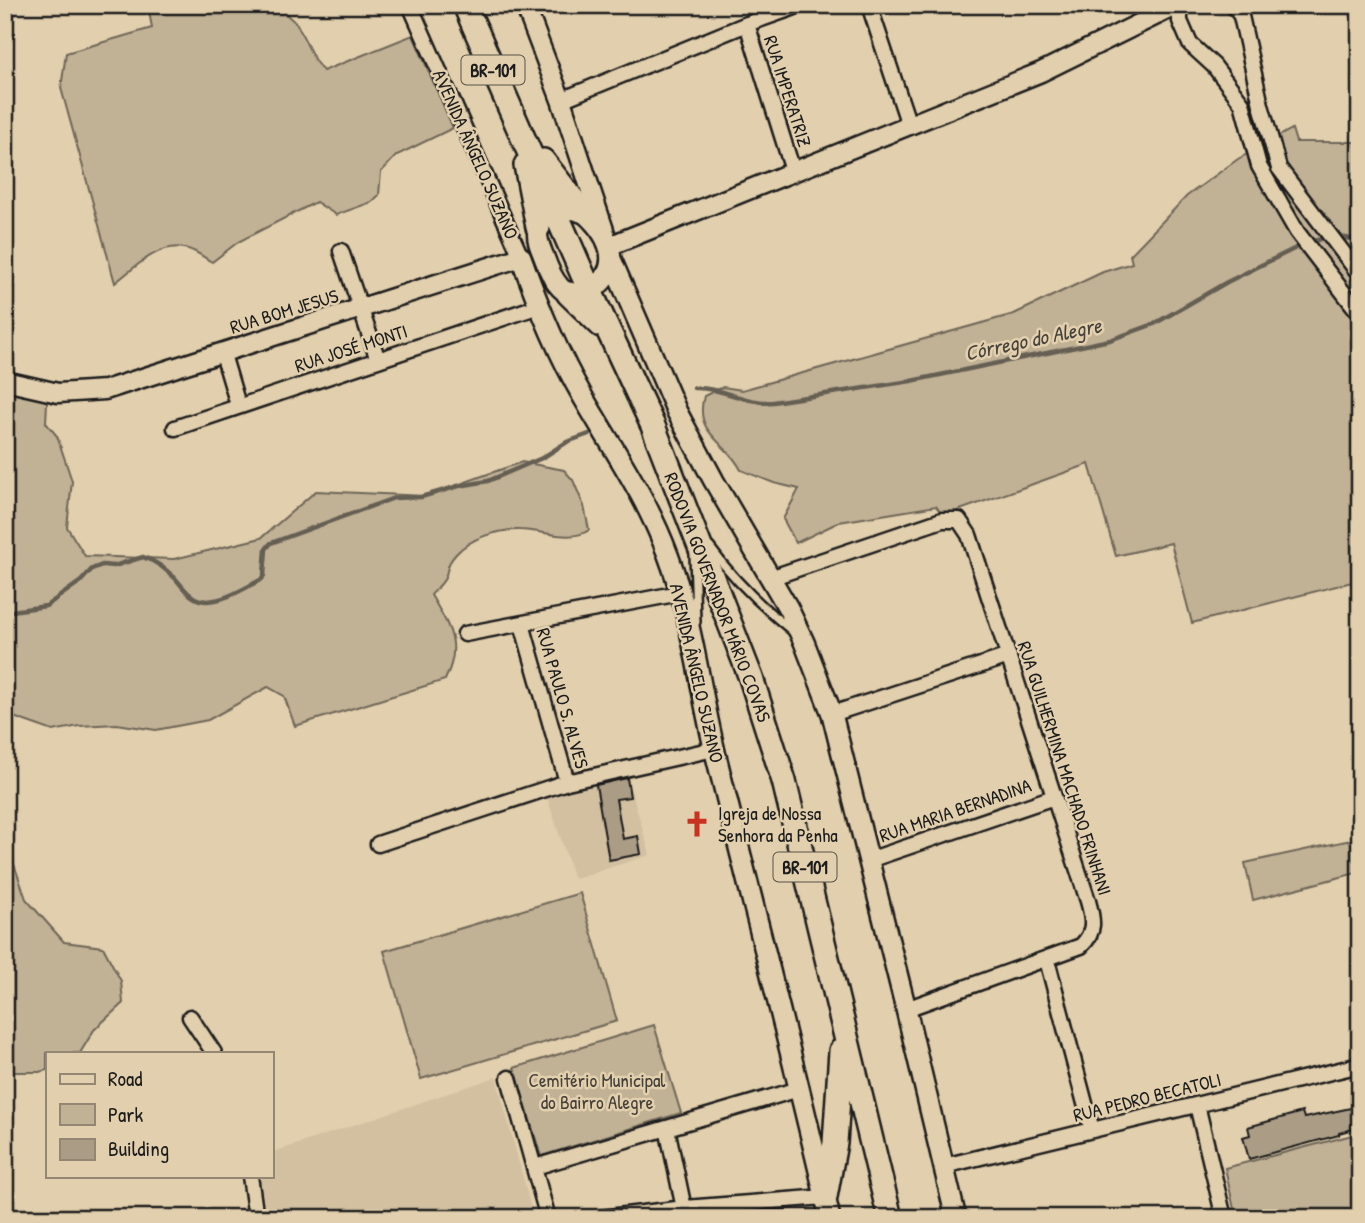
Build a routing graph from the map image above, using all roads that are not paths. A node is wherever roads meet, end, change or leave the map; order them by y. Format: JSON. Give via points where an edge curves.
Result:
{"nodes":[{"id":1,"x":410,"y":5,"type":"edge"},
{"id":2,"x":465,"y":5,"type":"edge"},
{"id":3,"x":801,"y":5,"type":"edge"},
{"id":4,"x":869,"y":5,"type":"edge"},
{"id":5,"x":1179,"y":5,"type":"edge"},
{"id":6,"x":1233,"y":5,"type":"edge"},
{"id":7,"x":527,"y":6,"type":"edge"},
{"id":8,"x":747,"y":24,"type":"junction"},
{"id":9,"x":561,"y":100,"type":"junction"},
{"id":10,"x":909,"y":125,"type":"junction"},
{"id":11,"x":522,"y":134,"type":"junction"},
{"id":12,"x":793,"y":171,"type":"junction"},
{"id":13,"x":582,"y":210,"type":"junction"},
{"id":14,"x":555,"y":211,"type":"junction"},
{"id":15,"x":538,"y":232,"type":"junction"},
{"id":16,"x":341,"y":251,"type":"dead end"},
{"id":17,"x":521,"y":257,"type":"junction"},
{"id":18,"x":548,"y":267,"type":"junction"},
{"id":19,"x":598,"y":268,"type":"junction"},
{"id":20,"x":1360,"y":275,"type":"edge"},
{"id":21,"x":538,"y":306,"type":"junction"},
{"id":22,"x":361,"y":309,"type":"junction"},
{"id":23,"x":1360,"y":314,"type":"edge"},
{"id":24,"x":222,"y":351,"type":"junction"},
{"id":25,"x":378,"y":360,"type":"junction"},
{"id":26,"x":5,"y":381,"type":"edge"},
{"id":27,"x":238,"y":405,"type":"junction"},
{"id":28,"x":175,"y":428,"type":"dead end"},
{"id":29,"x":693,"y":524,"type":"junction"},
{"id":30,"x":770,"y":578,"type":"junction"},
{"id":31,"x":680,"y":593,"type":"junction"},
{"id":32,"x":522,"y":624,"type":"junction"},
{"id":33,"x":465,"y":634,"type":"dead end"},
{"id":34,"x":804,"y":642,"type":"junction"},
{"id":35,"x":1009,"y":656,"type":"junction"},
{"id":36,"x":698,"y":661,"type":"junction"},
{"id":37,"x":832,"y":715,"type":"junction"},
{"id":38,"x":715,"y":749,"type":"junction"},
{"id":39,"x":567,"y":782,"type":"junction"},
{"id":40,"x":1054,"y":797,"type":"junction"},
{"id":41,"x":378,"y":844,"type":"dead end"},
{"id":42,"x":869,"y":860,"type":"junction"},
{"id":43,"x":1047,"y":960,"type":"junction"},
{"id":44,"x":906,"y":1009,"type":"junction"},
{"id":45,"x":190,"y":1017,"type":"dead end"},
{"id":46,"x":842,"y":1023,"type":"junction"},
{"id":47,"x":213,"y":1052,"type":"edge"},
{"id":48,"x":1360,"y":1066,"type":"edge"},
{"id":49,"x":509,"y":1078,"type":"dead end"},
{"id":50,"x":799,"y":1089,"type":"junction"},
{"id":51,"x":1197,"y":1105,"type":"junction"},
{"id":52,"x":667,"y":1128,"type":"junction"},
{"id":53,"x":1092,"y":1130,"type":"junction"},
{"id":54,"x":944,"y":1166,"type":"junction"},
{"id":55,"x":535,"y":1167,"type":"junction"},
{"id":56,"x":250,"y":1178,"type":"edge"},
{"id":57,"x":827,"y":1207,"type":"edge"},
{"id":58,"x":685,"y":1213,"type":"edge"},
{"id":59,"x":256,"y":1218,"type":"edge"},
{"id":60,"x":548,"y":1218,"type":"edge"},
{"id":61,"x":600,"y":1218,"type":"edge"},
{"id":62,"x":890,"y":1218,"type":"edge"},
{"id":63,"x":956,"y":1218,"type":"edge"},
{"id":64,"x":1224,"y":1218,"type":"edge"}],
"edges":[{"from":1,"to":17,"type":"street","name":"AVENIDA ÂNGELO SUZANO"},
{"from":2,"to":11,"type":"highway","name":"RODOVIA GOVERNADOR MÁRIO COVAS","number":"BR-101"},
{"from":3,"to":8,"type":"street","name":"RUA IMPERATRIZ"},
{"from":4,"to":10,"type":"street"},
{"from":5,"to":10,"type":"street","via":[[1041,72]]},
{"from":5,"to":23,"type":"street","via":[[1180,22],[1190,44],[1242,103],[1259,166],[1291,221]]},
{"from":6,"to":20,"type":"street","via":[[1241,16],[1279,168]]},
{"from":7,"to":9,"type":"street"},
{"from":8,"to":9,"type":"street","name":"RUA IMPERATRIZ"},
{"from":8,"to":12,"type":"street","name":"RUA IMPERATRIZ"},
{"from":9,"to":19,"type":"street"},
{"from":10,"to":12,"type":"street"},
{"from":11,"to":13,"type":"highway"},
{"from":11,"to":14,"type":"highway","name":"RODOVIA GOVERNADOR MÁRIO COVAS","number":"BR-101"},
{"from":11,"to":15,"type":"highway"},
{"from":12,"to":19,"type":"street"},
{"from":13,"to":14,"type":"main road"},
{"from":13,"to":19,"type":"main road","via":[[596,221]]},
{"from":14,"to":15,"type":"main road","via":[[544,217]]},
{"from":14,"to":19,"type":"highway","name":"RODOVIA GOVERNADOR MÁRIO COVAS","number":"BR-101"},
{"from":15,"to":17,"type":"main road"},
{"from":15,"to":18,"type":"main road"},
{"from":16,"to":22,"type":"street"},
{"from":17,"to":18,"type":"main road"},
{"from":17,"to":21,"type":"main road","name":"AVENIDA ÂNGELO SUZANO"},
{"from":17,"to":22,"type":"street","name":"RUA BOM JESUS"},
{"from":18,"to":19,"type":"main road","via":[[560,289]]},
{"from":19,"to":29,"type":"highway","name":"RODOVIA GOVERNADOR MÁRIO COVAS","number":"BR-101","via":[[613,337]]},
{"from":19,"to":30,"type":"main road"},
{"from":21,"to":25,"type":"street","name":"RUA JOSÉ MONTI"},
{"from":21,"to":31,"type":"main road","name":"AVENIDA ÂNGELO SUZANO","via":[[655,524]]},
{"from":22,"to":24,"type":"street","name":"RUA BOM JESUS"},
{"from":22,"to":25,"type":"street"},
{"from":24,"to":26,"type":"street","name":"RUA BOM JESUS","via":[[105,390],[58,393]]},
{"from":24,"to":27,"type":"street"},
{"from":25,"to":27,"type":"street","name":"RUA JOSÉ MONTI"},
{"from":27,"to":28,"type":"street","name":"RUA JOSÉ MONTI"},
{"from":29,"to":34,"type":"lane","via":[[734,577]]},
{"from":29,"to":36,"type":"lane"},
{"from":29,"to":46,"type":"highway","name":"RODOVIA GOVERNADOR MÁRIO COVAS","number":"BR-101","via":[[784,781]]},
{"from":30,"to":34,"type":"main road"},
{"from":30,"to":35,"type":"street","name":"RUA GUILHERMINA MACHADO FRINHANI","via":[[942,520],[960,520]]},
{"from":31,"to":32,"type":"street"},
{"from":31,"to":36,"type":"main road","name":"AVENIDA ÂNGELO SUZANO"},
{"from":32,"to":33,"type":"street"},
{"from":32,"to":39,"type":"street","name":"RUA PAULO S. ALVES"},
{"from":34,"to":37,"type":"main road"},
{"from":35,"to":37,"type":"street"},
{"from":35,"to":40,"type":"street","name":"RUA GUILHERMINA MACHADO FRINHANI"},
{"from":36,"to":38,"type":"main road","name":"AVENIDA ÂNGELO SUZANO"},
{"from":37,"to":42,"type":"main road"},
{"from":38,"to":39,"type":"street"},
{"from":38,"to":50,"type":"main road","name":"AVENIDA ÂNGELO SUZANO"},
{"from":39,"to":41,"type":"street"},
{"from":40,"to":42,"type":"street","name":"RUA MARIA BERNADINA"},
{"from":40,"to":43,"type":"street","name":"RUA GUILHERMINA MACHADO FRINHANI","via":[[1088,901],[1092,929],[1081,946]]},
{"from":42,"to":44,"type":"main road"},
{"from":43,"to":44,"type":"street","name":"RUA GUILHERMINA MACHADO FRINHANI"},
{"from":43,"to":53,"type":"street"},
{"from":44,"to":54,"type":"main road"},
{"from":45,"to":47,"type":"street"},
{"from":46,"to":57,"type":"highway"},
{"from":46,"to":62,"type":"highway","name":"RODOVIA GOVERNADOR MÁRIO COVAS","number":"BR-101"},
{"from":48,"to":51,"type":"street","name":"RUA PEDRO BECATOLI"},
{"from":49,"to":55,"type":"street"},
{"from":50,"to":52,"type":"street"},
{"from":50,"to":57,"type":"main road","name":"AVENIDA ÂNGELO SUZANO"},
{"from":51,"to":53,"type":"street","name":"RUA PEDRO BECATOLI"},
{"from":51,"to":64,"type":"street"},
{"from":52,"to":55,"type":"street"},
{"from":52,"to":58,"type":"street"},
{"from":53,"to":54,"type":"street","name":"RUA PEDRO BECATOLI"},
{"from":54,"to":63,"type":"main road"},
{"from":55,"to":60,"type":"street"},
{"from":56,"to":59,"type":"street"},
{"from":57,"to":58,"type":"street"},
{"from":58,"to":61,"type":"street"}]}
